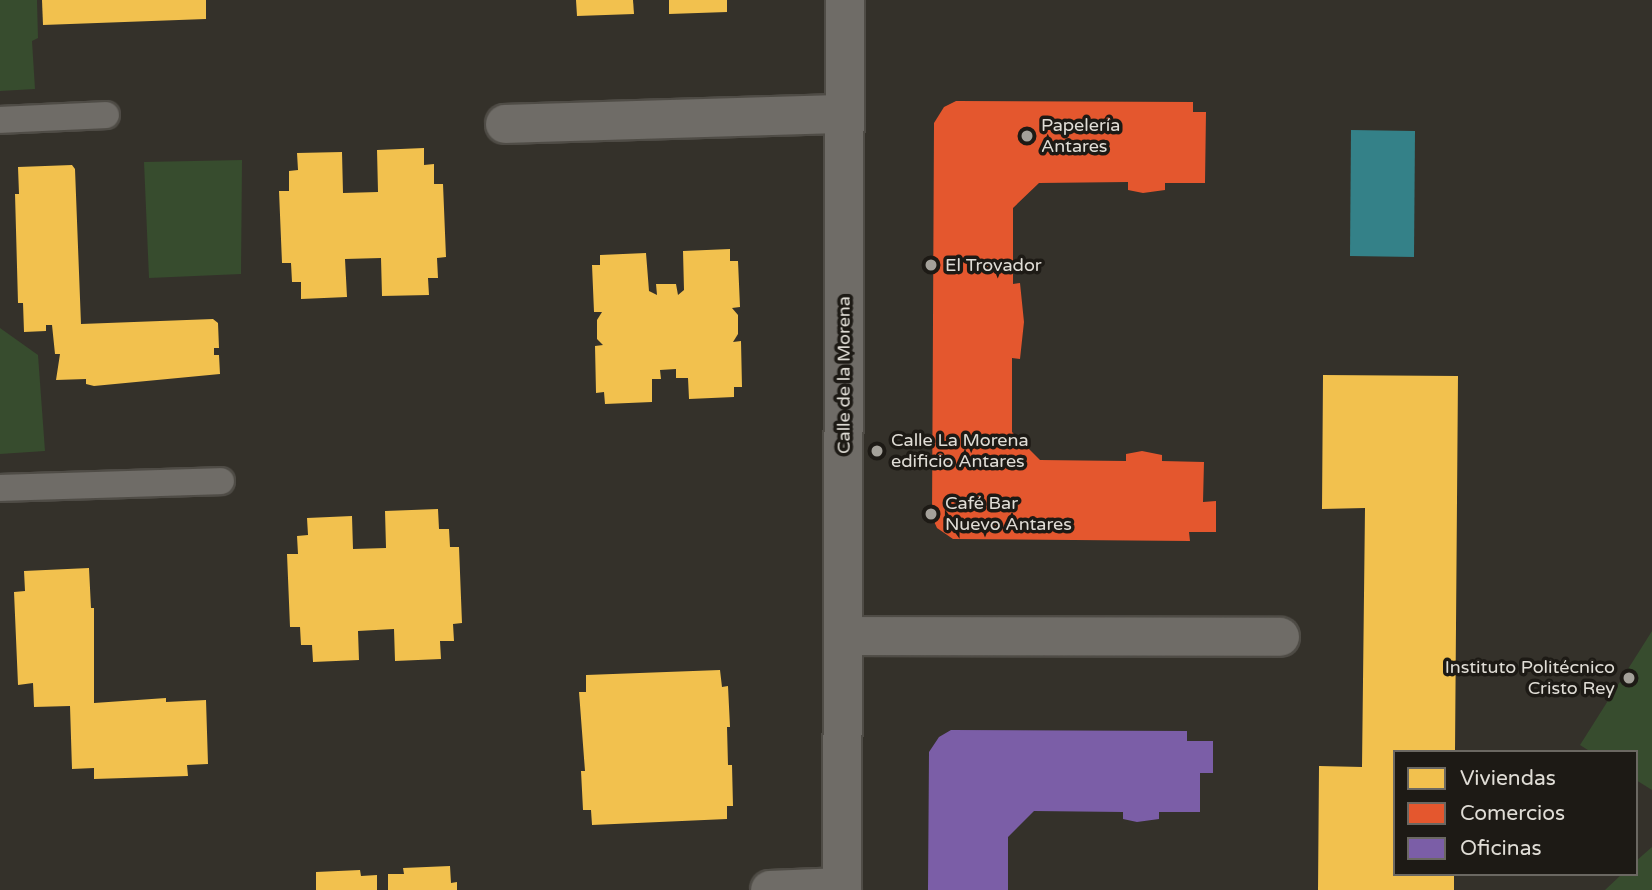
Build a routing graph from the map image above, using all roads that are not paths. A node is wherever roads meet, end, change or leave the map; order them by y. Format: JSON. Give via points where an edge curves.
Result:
{"nodes":[{"id":1,"x":845,"y":0,"type":"edge"},
{"id":2,"x":845,"y":114,"type":"junction"},
{"id":3,"x":106,"y":115,"type":"dead end"},
{"id":4,"x":0,"y":120,"type":"edge"},
{"id":5,"x":505,"y":124,"type":"dead end"},
{"id":6,"x":221,"y":481,"type":"dead end"},
{"id":7,"x":0,"y":488,"type":"edge"},
{"id":8,"x":843,"y":636,"type":"junction"},
{"id":9,"x":1280,"y":637,"type":"dead end"},
{"id":10,"x":842,"y":888,"type":"edge"},
{"id":11,"x":770,"y":890,"type":"edge"}],
"edges":[{"from":1,"to":2,"type":"street","name":"Calle de la Morena"},
{"from":2,"to":5,"type":"street"},
{"from":2,"to":8,"type":"street","name":"Calle de la Morena"},
{"from":3,"to":4,"type":"lane"},
{"from":6,"to":7,"type":"lane"},
{"from":8,"to":9,"type":"street"},
{"from":8,"to":10,"type":"street","name":"Calle de la Morena"},
{"from":10,"to":11,"type":"street","name":"Calle de la Morena"}]}
